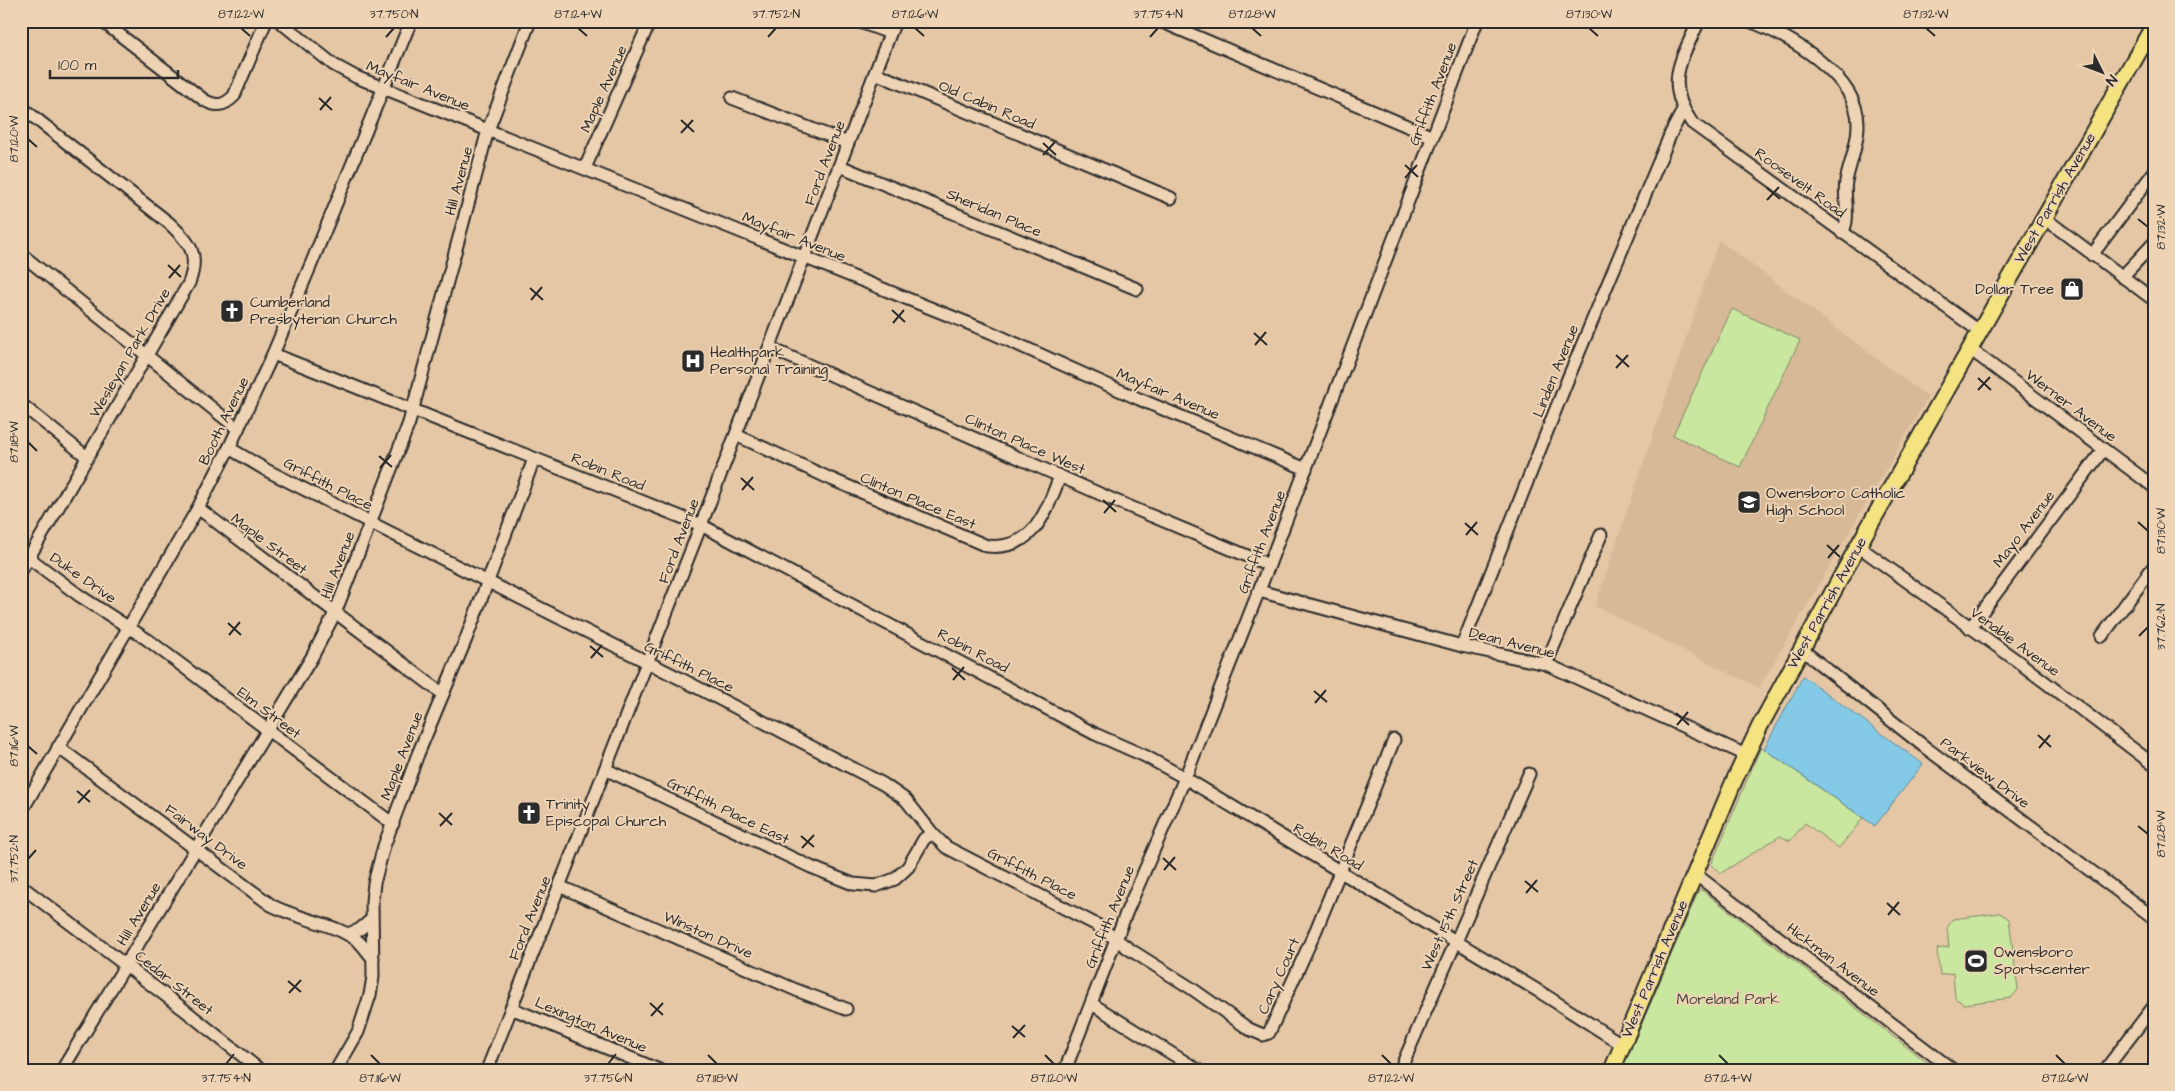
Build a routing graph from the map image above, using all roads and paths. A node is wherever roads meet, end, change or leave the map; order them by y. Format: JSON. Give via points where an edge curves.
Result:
{"nodes":[{"id":1,"x":102,"y":21,"type":"edge"},
{"id":2,"x":266,"y":21,"type":"edge"},
{"id":3,"x":279,"y":21,"type":"edge"},
{"id":4,"x":411,"y":21,"type":"edge"},
{"id":5,"x":530,"y":21,"type":"edge"},
{"id":6,"x":650,"y":21,"type":"edge"},
{"id":7,"x":857,"y":21,"type":"edge"},
{"id":8,"x":895,"y":21,"type":"edge"},
{"id":9,"x":1160,"y":21,"type":"edge"},
{"id":10,"x":1477,"y":21,"type":"edge"},
{"id":11,"x":1700,"y":21,"type":"edge"},
{"id":12,"x":1749,"y":21,"type":"edge"},
{"id":13,"x":1784,"y":21,"type":"edge"},
{"id":14,"x":2154,"y":26,"type":"edge"},
{"id":15,"x":890,"y":33,"type":"junction"},
{"id":16,"x":1777,"y":33,"type":"junction"},
{"id":17,"x":875,"y":73,"type":"junction"},
{"id":18,"x":383,"y":88,"type":"junction"},
{"id":19,"x":732,"y":98,"type":"dead end"},
{"id":20,"x":21,"y":107,"type":"edge"},
{"id":21,"x":1683,"y":110,"type":"junction"},
{"id":22,"x":488,"y":130,"type":"junction"},
{"id":23,"x":1433,"y":136,"type":"junction"},
{"id":24,"x":848,"y":143,"type":"junction"},
{"id":25,"x":840,"y":166,"type":"junction"},
{"id":26,"x":585,"y":168,"type":"junction"},
{"id":27,"x":2154,"y":172,"type":"edge"},
{"id":28,"x":1170,"y":198,"type":"dead end"},
{"id":29,"x":2044,"y":218,"type":"junction"},
{"id":30,"x":1842,"y":233,"type":"junction"},
{"id":31,"x":2154,"y":243,"type":"edge"},
{"id":32,"x":21,"y":254,"type":"edge"},
{"id":33,"x":2092,"y":255,"type":"junction"},
{"id":34,"x":804,"y":257,"type":"junction"},
{"id":35,"x":2122,"y":277,"type":"junction"},
{"id":36,"x":1137,"y":289,"type":"dead end"},
{"id":37,"x":2154,"y":300,"type":"edge"},
{"id":38,"x":1979,"y":331,"type":"junction"},
{"id":39,"x":770,"y":348,"type":"junction"},
{"id":40,"x":1970,"y":349,"type":"junction"},
{"id":41,"x":273,"y":354,"type":"junction"},
{"id":42,"x":145,"y":355,"type":"junction"},
{"id":43,"x":21,"y":404,"type":"edge"},
{"id":44,"x":413,"y":411,"type":"junction"},
{"id":45,"x":238,"y":429,"type":"junction"},
{"id":46,"x":736,"y":435,"type":"junction"},
{"id":47,"x":229,"y":448,"type":"junction"},
{"id":48,"x":2104,"y":450,"type":"junction"},
{"id":49,"x":87,"y":457,"type":"junction"},
{"id":50,"x":534,"y":459,"type":"junction"},
{"id":51,"x":1306,"y":469,"type":"junction"},
{"id":52,"x":1060,"y":476,"type":"junction"},
{"id":53,"x":2154,"y":487,"type":"edge"},
{"id":54,"x":198,"y":508,"type":"junction"},
{"id":55,"x":370,"y":522,"type":"junction"},
{"id":56,"x":701,"y":525,"type":"junction"},
{"id":57,"x":1600,"y":535,"type":"dead end"},
{"id":58,"x":1858,"y":546,"type":"junction"},
{"id":59,"x":25,"y":555,"type":"edge"},
{"id":60,"x":1269,"y":565,"type":"junction"},
{"id":61,"x":2154,"y":566,"type":"edge"},
{"id":62,"x":21,"y":571,"type":"edge"},
{"id":63,"x":488,"y":582,"type":"junction"},
{"id":64,"x":1259,"y":591,"type":"junction"},
{"id":65,"x":335,"y":613,"type":"junction"},
{"id":66,"x":128,"y":627,"type":"junction"},
{"id":67,"x":1970,"y":628,"type":"junction"},
{"id":68,"x":2102,"y":636,"type":"dead end"},
{"id":69,"x":1462,"y":646,"type":"junction"},
{"id":70,"x":1801,"y":649,"type":"junction"},
{"id":71,"x":647,"y":663,"type":"junction"},
{"id":72,"x":1546,"y":664,"type":"junction"},
{"id":73,"x":443,"y":694,"type":"junction"},
{"id":74,"x":268,"y":730,"type":"junction"},
{"id":75,"x":1394,"y":740,"type":"dead end"},
{"id":76,"x":58,"y":747,"type":"junction"},
{"id":77,"x":1746,"y":755,"type":"junction"},
{"id":78,"x":2154,"y":765,"type":"edge"},
{"id":79,"x":605,"y":769,"type":"junction"},
{"id":80,"x":1529,"y":774,"type":"dead end"},
{"id":81,"x":1185,"y":778,"type":"junction"},
{"id":82,"x":21,"y":812,"type":"edge"},
{"id":83,"x":393,"y":824,"type":"junction"},
{"id":84,"x":932,"y":832,"type":"junction"},
{"id":85,"x":196,"y":848,"type":"junction"},
{"id":86,"x":1339,"y":872,"type":"junction"},
{"id":87,"x":1695,"y":874,"type":"junction"},
{"id":88,"x":21,"y":886,"type":"edge"},
{"id":89,"x":559,"y":886,"type":"junction"},
{"id":90,"x":2154,"y":918,"type":"edge"},
{"id":91,"x":371,"y":920,"type":"junction"},
{"id":92,"x":347,"y":934,"type":"junction"},
{"id":93,"x":1116,"y":938,"type":"junction"},
{"id":94,"x":1455,"y":940,"type":"junction"},
{"id":95,"x":373,"y":958,"type":"junction"},
{"id":96,"x":125,"y":964,"type":"junction"},
{"id":97,"x":1092,"y":1004,"type":"junction"},
{"id":98,"x":2154,"y":1006,"type":"edge"},
{"id":99,"x":511,"y":1008,"type":"junction"},
{"id":100,"x":846,"y":1009,"type":"dead end"},
{"id":101,"x":1623,"y":1045,"type":"junction"},
{"id":102,"x":62,"y":1070,"type":"edge"},
{"id":103,"x":260,"y":1070,"type":"edge"},
{"id":104,"x":336,"y":1070,"type":"edge"},
{"id":105,"x":487,"y":1070,"type":"edge"},
{"id":106,"x":659,"y":1070,"type":"edge"},
{"id":107,"x":1065,"y":1070,"type":"edge"},
{"id":108,"x":1198,"y":1070,"type":"edge"},
{"id":109,"x":1400,"y":1070,"type":"edge"},
{"id":110,"x":1612,"y":1070,"type":"edge"},
{"id":111,"x":1953,"y":1070,"type":"edge"},
{"id":112,"x":2105,"y":1070,"type":"edge"}],
"edges":[{"from":1,"to":2,"type":"street","via":[[204,100],[220,105],[234,96]]},
{"from":3,"to":18,"type":"street","name":"Mayfair Avenue","via":[[334,65]]},
{"from":4,"to":18,"type":"street","name":"Booth Avenue"},
{"from":5,"to":22,"type":"street","name":"Hill Avenue"},
{"from":6,"to":26,"type":"street","name":"Maple Avenue"},
{"from":7,"to":15,"type":"street"},
{"from":8,"to":15,"type":"street","name":"Ford Avenue"},
{"from":9,"to":23,"type":"street"},
{"from":10,"to":23,"type":"street","name":"Griffith Avenue"},
{"from":11,"to":21,"type":"street","name":"Roosevelt Road","via":[[1678,74],[1677,92]]},
{"from":12,"to":16,"type":"street"},
{"from":13,"to":16,"type":"street"},
{"from":14,"to":29,"type":"main road","name":"West Parrish Avenue"},
{"from":15,"to":17,"type":"street","name":"Ford Avenue"},
{"from":16,"to":30,"type":"street","via":[[1832,72],[1854,103],[1858,126],[1846,183],[1847,223]]},
{"from":17,"to":24,"type":"street","name":"Ford Avenue"},
{"from":17,"to":28,"type":"street","name":"Old Cabin Road"},
{"from":18,"to":22,"type":"street","name":"Mayfair Avenue"},
{"from":18,"to":41,"type":"street","name":"Booth Avenue"},
{"from":19,"to":24,"type":"street"},
{"from":20,"to":42,"type":"street","name":"Wesleyan Park Drive","via":[[169,223],[192,249],[194,260],[189,283]]},
{"from":21,"to":30,"type":"street","name":"Roosevelt Road","via":[[1692,123]]},
{"from":21,"to":69,"type":"street","name":"Linden Avenue","via":[[1567,381]]},
{"from":22,"to":26,"type":"street","name":"Mayfair Avenue"},
{"from":22,"to":44,"type":"street","name":"Hill Avenue"},
{"from":23,"to":51,"type":"street","name":"Griffith Avenue"},
{"from":24,"to":25,"type":"street","name":"Ford Avenue"},
{"from":25,"to":34,"type":"street","name":"Ford Avenue"},
{"from":25,"to":36,"type":"street","name":"Sheridan Place"},
{"from":26,"to":34,"type":"street","name":"Mayfair Avenue"},
{"from":27,"to":33,"type":"street"},
{"from":29,"to":33,"type":"street"},
{"from":29,"to":38,"type":"main road","name":"West Parrish Avenue"},
{"from":30,"to":38,"type":"street","name":"Roosevelt Road"},
{"from":31,"to":35,"type":"street"},
{"from":32,"to":42,"type":"street"},
{"from":33,"to":35,"type":"street"},
{"from":34,"to":39,"type":"street","name":"Ford Avenue"},
{"from":34,"to":51,"type":"street","name":"Mayfair Avenue","via":[[990,332]]},
{"from":35,"to":37,"type":"street"},
{"from":38,"to":40,"type":"main road","name":"West Parrish Avenue"},
{"from":39,"to":46,"type":"street","name":"Ford Avenue"},
{"from":39,"to":52,"type":"street","name":"Clinton Place West"},
{"from":40,"to":48,"type":"street","name":"Werner Avenue"},
{"from":40,"to":58,"type":"main road","name":"West Parrish Avenue"},
{"from":41,"to":44,"type":"street","name":"Robin Road"},
{"from":41,"to":45,"type":"street","name":"Booth Avenue"},
{"from":42,"to":45,"type":"street"},
{"from":42,"to":49,"type":"street","name":"Wesleyan Park Drive"},
{"from":43,"to":49,"type":"street"},
{"from":44,"to":50,"type":"street","name":"Robin Road"},
{"from":44,"to":55,"type":"street","name":"Hill Avenue"},
{"from":45,"to":47,"type":"street","name":"Booth Avenue"},
{"from":46,"to":52,"type":"street","name":"Clinton Place East","via":[[987,546],[1007,546],[1026,538],[1040,521]]},
{"from":46,"to":56,"type":"street","name":"Ford Avenue"},
{"from":47,"to":54,"type":"street","name":"Booth Avenue"},
{"from":47,"to":55,"type":"street","name":"Griffith Place"},
{"from":48,"to":53,"type":"street","name":"Werner Avenue"},
{"from":48,"to":67,"type":"street","name":"Mayo Avenue"},
{"from":49,"to":59,"type":"street","name":"Wesleyan Park Drive"},
{"from":50,"to":56,"type":"street","name":"Robin Road"},
{"from":50,"to":63,"type":"street","name":"Maple Avenue"},
{"from":51,"to":60,"type":"street","name":"Griffith Avenue"},
{"from":52,"to":60,"type":"street","name":"Clinton Place West"},
{"from":54,"to":65,"type":"street","name":"Maple Street"},
{"from":54,"to":66,"type":"street","name":"Booth Avenue"},
{"from":55,"to":63,"type":"street","name":"Griffith Place"},
{"from":55,"to":65,"type":"street","name":"Hill Avenue"},
{"from":56,"to":71,"type":"street","name":"Ford Avenue"},
{"from":56,"to":81,"type":"street","name":"Robin Road"},
{"from":57,"to":72,"type":"street"},
{"from":58,"to":67,"type":"street","name":"Venable Avenue"},
{"from":58,"to":70,"type":"main road","name":"West Parrish Avenue"},
{"from":59,"to":62,"type":"street","name":"Wesleyan Park Drive"},
{"from":59,"to":66,"type":"street","name":"Duke Drive"},
{"from":60,"to":64,"type":"street","name":"Griffith Avenue"},
{"from":61,"to":68,"type":"street"},
{"from":63,"to":71,"type":"street","name":"Griffith Place"},
{"from":63,"to":73,"type":"street","name":"Maple Avenue"},
{"from":64,"to":69,"type":"street","name":"Dean Avenue"},
{"from":64,"to":81,"type":"street","name":"Griffith Avenue"},
{"from":65,"to":73,"type":"street","name":"Maple Street"},
{"from":65,"to":74,"type":"street","name":"Hill Avenue"},
{"from":66,"to":74,"type":"street","name":"Elm Street"},
{"from":66,"to":76,"type":"street","name":"Booth Avenue"},
{"from":67,"to":78,"type":"street","name":"Venable Avenue"},
{"from":69,"to":72,"type":"street","name":"Dean Avenue"},
{"from":70,"to":77,"type":"main road","name":"West Parrish Avenue"},
{"from":70,"to":90,"type":"street","name":"Parkview Drive","via":[[1926,748]]},
{"from":71,"to":79,"type":"street","name":"Ford Avenue"},
{"from":71,"to":84,"type":"street","name":"Griffith Place","via":[[883,784],[906,800]]},
{"from":72,"to":77,"type":"street","name":"Dean Avenue"},
{"from":73,"to":83,"type":"street","name":"Maple Avenue"},
{"from":74,"to":83,"type":"street","name":"Elm Street"},
{"from":74,"to":85,"type":"street","name":"Hill Avenue"},
{"from":75,"to":86,"type":"street"},
{"from":76,"to":82,"type":"street","name":"Booth Avenue"},
{"from":76,"to":85,"type":"street","name":"Fairway Drive"},
{"from":77,"to":87,"type":"main road","name":"West Parrish Avenue"},
{"from":79,"to":84,"type":"street","name":"Griffith Place East","via":[[852,884],[876,886],[895,879],[908,867],[924,839]]},
{"from":79,"to":89,"type":"street","name":"Ford Avenue"},
{"from":80,"to":94,"type":"street","name":"West 15th Street"},
{"from":81,"to":86,"type":"street","name":"Robin Road"},
{"from":81,"to":93,"type":"street","name":"Griffith Avenue"},
{"from":83,"to":91,"type":"street","name":"Maple Avenue","via":[[374,883]]},
{"from":84,"to":93,"type":"street","name":"Griffith Place","via":[[946,847],[1096,924]]},
{"from":85,"to":92,"type":"street","name":"Fairway Drive","via":[[285,913]]},
{"from":85,"to":96,"type":"street","name":"Hill Avenue"},
{"from":86,"to":93,"type":"street","name":"Cary Court","via":[[1277,1017],[1266,1035],[1249,1029]]},
{"from":86,"to":94,"type":"street","name":"Robin Road"},
{"from":87,"to":101,"type":"main road","name":"West Parrish Avenue"},
{"from":87,"to":111,"type":"street","name":"Hickman Avenue"},
{"from":88,"to":96,"type":"street","name":"Cedar Street"},
{"from":89,"to":99,"type":"street","name":"Ford Avenue"},
{"from":89,"to":100,"type":"street","name":"Winston Drive"},
{"from":91,"to":92,"type":"street","via":[[359,930]]},
{"from":91,"to":95,"type":"street","name":"Maple Avenue"},
{"from":92,"to":95,"type":"street","name":"Fairway Drive"},
{"from":93,"to":97,"type":"street","name":"Griffith Avenue"},
{"from":94,"to":101,"type":"street","name":"Robin Road"},
{"from":94,"to":109,"type":"street","name":"West 15th Street"},
{"from":95,"to":104,"type":"street","name":"Maple Avenue","via":[[372,986],[365,1014]]},
{"from":96,"to":102,"type":"street","name":"Hill Avenue"},
{"from":96,"to":103,"type":"street","name":"Cedar Street"},
{"from":97,"to":107,"type":"street","name":"Griffith Avenue"},
{"from":97,"to":108,"type":"street"},
{"from":98,"to":112,"type":"street"},
{"from":99,"to":105,"type":"street","name":"Ford Avenue"},
{"from":99,"to":106,"type":"street","name":"Lexington Avenue"},
{"from":101,"to":110,"type":"main road","name":"West Parrish Avenue"}]}
